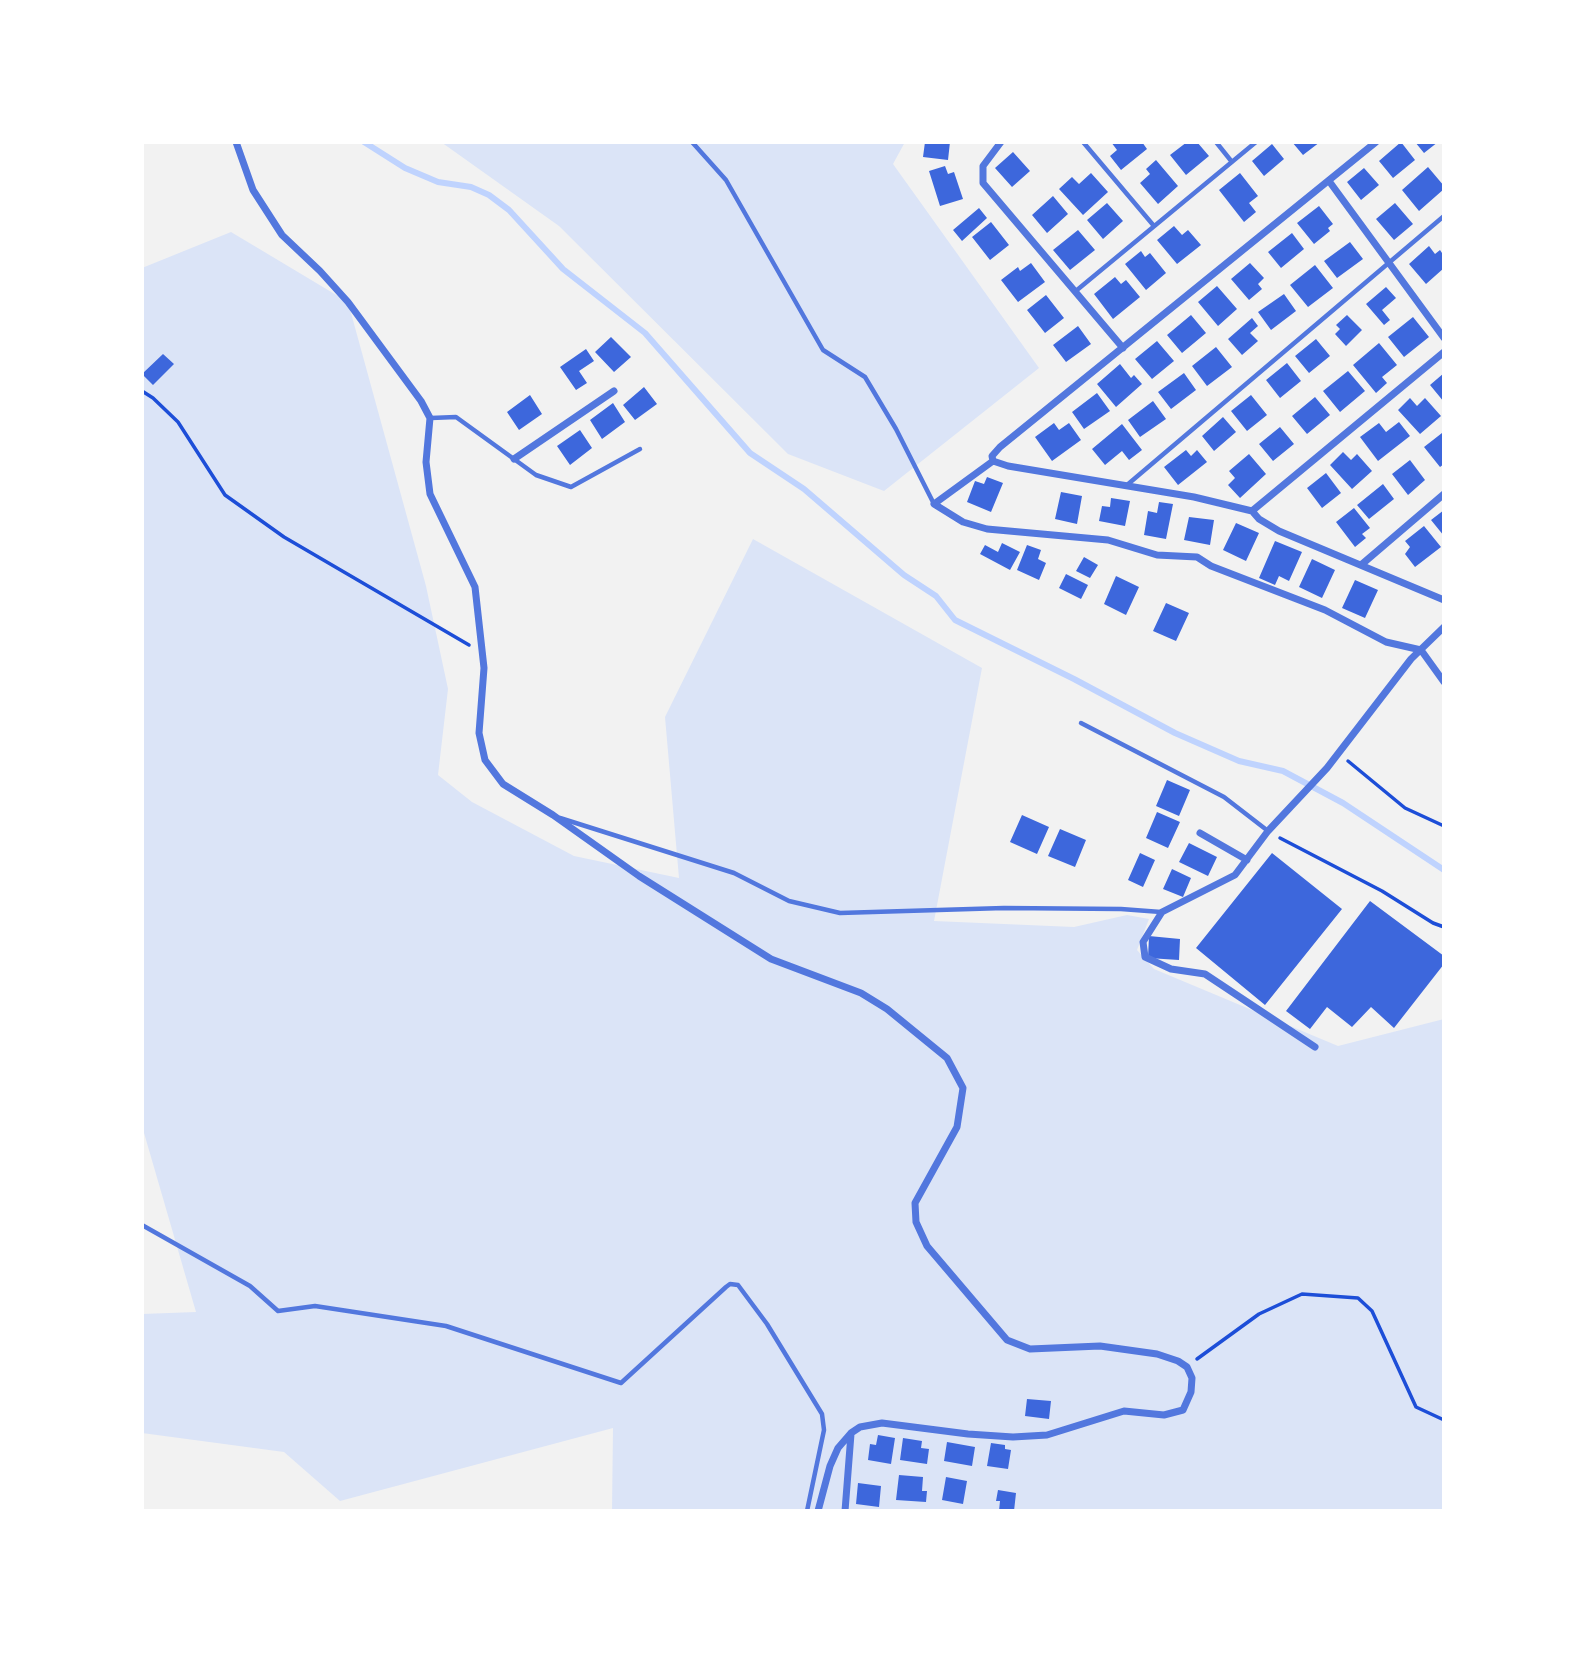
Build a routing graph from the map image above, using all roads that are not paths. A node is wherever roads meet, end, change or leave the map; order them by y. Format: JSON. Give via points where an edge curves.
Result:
{"nodes":[{"id":1,"x":236,"y":142,"type":"edge"},
{"id":2,"x":692,"y":142,"type":"edge"},
{"id":3,"x":1001,"y":142,"type":"edge"},
{"id":4,"x":1083,"y":142,"type":"edge"},
{"id":5,"x":1216,"y":142,"type":"edge"},
{"id":6,"x":1256,"y":142,"type":"edge"},
{"id":7,"x":1376,"y":142,"type":"edge"},
{"id":8,"x":1232,"y":162,"type":"junction"},
{"id":9,"x":1329,"y":181,"type":"junction"},
{"id":10,"x":1444,"y":216,"type":"edge"},
{"id":11,"x":1154,"y":226,"type":"junction"},
{"id":12,"x":1388,"y":261,"type":"junction"},
{"id":13,"x":1077,"y":290,"type":"junction"},
{"id":14,"x":1444,"y":338,"type":"edge"},
{"id":15,"x":1124,"y":348,"type":"junction"},
{"id":16,"x":1444,"y":352,"type":"edge"},
{"id":17,"x":614,"y":391,"type":"dead end"},
{"id":18,"x":430,"y":418,"type":"junction"},
{"id":19,"x":640,"y":449,"type":"dead end"},
{"id":20,"x":514,"y":459,"type":"junction"},
{"id":21,"x":993,"y":461,"type":"junction"},
{"id":22,"x":1126,"y":486,"type":"junction"},
{"id":23,"x":1444,"y":494,"type":"edge"},
{"id":24,"x":934,"y":504,"type":"junction"},
{"id":25,"x":1252,"y":511,"type":"junction"},
{"id":26,"x":1361,"y":565,"type":"junction"},
{"id":27,"x":1444,"y":600,"type":"edge"},
{"id":28,"x":1444,"y":628,"type":"edge"},
{"id":29,"x":1421,"y":650,"type":"junction"},
{"id":30,"x":1444,"y":682,"type":"edge"},
{"id":31,"x":1081,"y":723,"type":"dead end"},
{"id":32,"x":553,"y":815,"type":"junction"},
{"id":33,"x":1268,"y":831,"type":"junction"},
{"id":34,"x":1200,"y":833,"type":"dead end"},
{"id":35,"x":1247,"y":859,"type":"junction"},
{"id":36,"x":1162,"y":912,"type":"junction"},
{"id":37,"x":1315,"y":1047,"type":"dead end"},
{"id":38,"x":142,"y":1226,"type":"edge"},
{"id":39,"x":850,"y":1433,"type":"junction"},
{"id":40,"x":807,"y":1511,"type":"edge"},
{"id":41,"x":818,"y":1511,"type":"edge"},
{"id":42,"x":845,"y":1511,"type":"edge"}],
"edges":[{"from":1,"to":18,"type":"street","via":[[253,190],[282,235],[348,302]]},
{"from":2,"to":24,"type":"lane","via":[[726,180],[823,350],[865,377]]},
{"from":3,"to":13,"type":"street","via":[[983,166],[983,183]]},
{"from":4,"to":11,"type":"lane"},
{"from":5,"to":8,"type":"lane"},
{"from":6,"to":8,"type":"lane"},
{"from":7,"to":9,"type":"street"},
{"from":8,"to":11,"type":"lane"},
{"from":9,"to":12,"type":"street"},
{"from":9,"to":15,"type":"street"},
{"from":10,"to":12,"type":"lane"},
{"from":11,"to":13,"type":"lane"},
{"from":12,"to":14,"type":"street"},
{"from":12,"to":22,"type":"lane"},
{"from":13,"to":15,"type":"street"},
{"from":15,"to":21,"type":"street","via":[[1000,447]]},
{"from":16,"to":25,"type":"street"},
{"from":17,"to":20,"type":"street"},
{"from":18,"to":20,"type":"lane","via":[[456,417]]},
{"from":18,"to":32,"type":"street","via":[[426,462],[430,494],[475,587],[484,668],[479,733],[485,760],[503,784]]},
{"from":19,"to":20,"type":"lane","via":[[571,487],[536,475]]},
{"from":21,"to":22,"type":"street"},
{"from":21,"to":24,"type":"street"},
{"from":22,"to":25,"type":"street"},
{"from":23,"to":26,"type":"street"},
{"from":24,"to":29,"type":"street","via":[[963,522],[987,529],[1108,540],[1157,555],[1197,557],[1325,610],[1386,642]]},
{"from":25,"to":26,"type":"street","via":[[1279,531]]},
{"from":26,"to":27,"type":"street"},
{"from":28,"to":29,"type":"street"},
{"from":29,"to":30,"type":"street"},
{"from":29,"to":33,"type":"street","via":[[1327,768]]},
{"from":31,"to":33,"type":"lane","via":[[1224,797]]},
{"from":32,"to":36,"type":"lane","via":[[734,873],[789,901],[840,913],[1003,908]]},
{"from":32,"to":39,"type":"street","via":[[771,959],[861,993],[887,1009],[947,1058],[963,1088],[957,1127],[915,1203],[916,1222],[927,1246],[1007,1339],[1030,1349],[1100,1346],[1157,1354],[1187,1367],[1192,1378],[1183,1410],[1164,1415],[1124,1411],[1032,1437],[881,1423]]},
{"from":33,"to":35,"type":"street"},
{"from":34,"to":35,"type":"street"},
{"from":35,"to":36,"type":"street","via":[[1235,875]]},
{"from":36,"to":37,"type":"street","via":[[1143,942],[1145,957],[1171,969],[1205,974]]},
{"from":38,"to":40,"type":"lane","via":[[250,1286],[278,1311],[329,1307],[446,1326],[621,1382],[726,1287],[738,1285],[822,1414],[824,1430]]},
{"from":39,"to":41,"type":"street","via":[[830,1466]]},
{"from":39,"to":42,"type":"street"}]}
